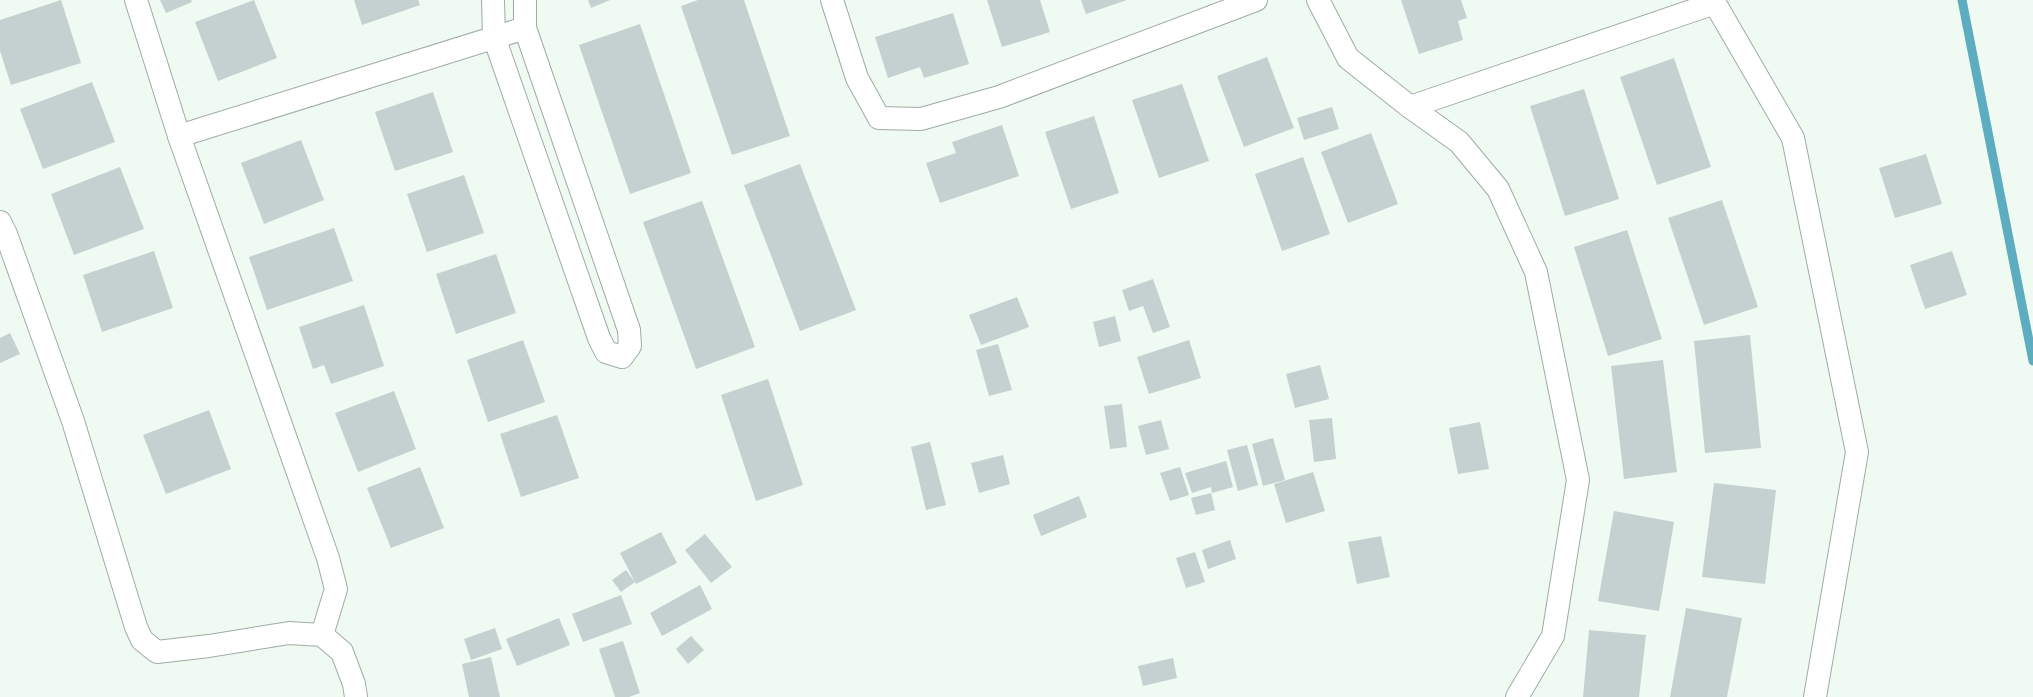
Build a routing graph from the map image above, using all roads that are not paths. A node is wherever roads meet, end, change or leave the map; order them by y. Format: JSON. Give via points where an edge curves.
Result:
{"nodes":[{"id":1,"x":136,"y":0,"type":"edge"},
{"id":2,"x":493,"y":0,"type":"edge"},
{"id":3,"x":525,"y":0,"type":"edge"},
{"id":4,"x":832,"y":0,"type":"edge"},
{"id":5,"x":1256,"y":0,"type":"edge"},
{"id":6,"x":1318,"y":0,"type":"edge"},
{"id":7,"x":1714,"y":1,"type":"edge"},
{"id":8,"x":525,"y":28,"type":"junction"},
{"id":9,"x":494,"y":37,"type":"junction"},
{"id":10,"x":1410,"y":107,"type":"junction"},
{"id":11,"x":179,"y":136,"type":"junction"},
{"id":12,"x":0,"y":222,"type":"edge"},
{"id":13,"x":322,"y":634,"type":"junction"},
{"id":14,"x":356,"y":697,"type":"edge"},
{"id":15,"x":1517,"y":697,"type":"edge"},
{"id":16,"x":1815,"y":697,"type":"edge"}],
"edges":[{"from":1,"to":11,"type":"street"},
{"from":2,"to":9,"type":"street"},
{"from":3,"to":8,"type":"street"},
{"from":4,"to":5,"type":"street","via":[[857,78],[879,118],[921,119],[999,97]]},
{"from":6,"to":10,"type":"street","via":[[1348,58]]},
{"from":7,"to":10,"type":"street"},
{"from":7,"to":16,"type":"street","via":[[1793,138],[1857,452]]},
{"from":8,"to":9,"type":"street"},
{"from":8,"to":9,"type":"street","via":[[629,330],[630,346],[622,357],[606,352],[598,338]]},
{"from":9,"to":11,"type":"street"},
{"from":10,"to":15,"type":"street","via":[[1459,142],[1498,189],[1536,272],[1578,480],[1553,636]]},
{"from":11,"to":13,"type":"street","via":[[238,298],[331,570],[336,589]]},
{"from":12,"to":13,"type":"street","via":[[73,421],[129,606],[142,640],[157,652],[289,633]]},
{"from":13,"to":14,"type":"street","via":[[342,652]]}]}
